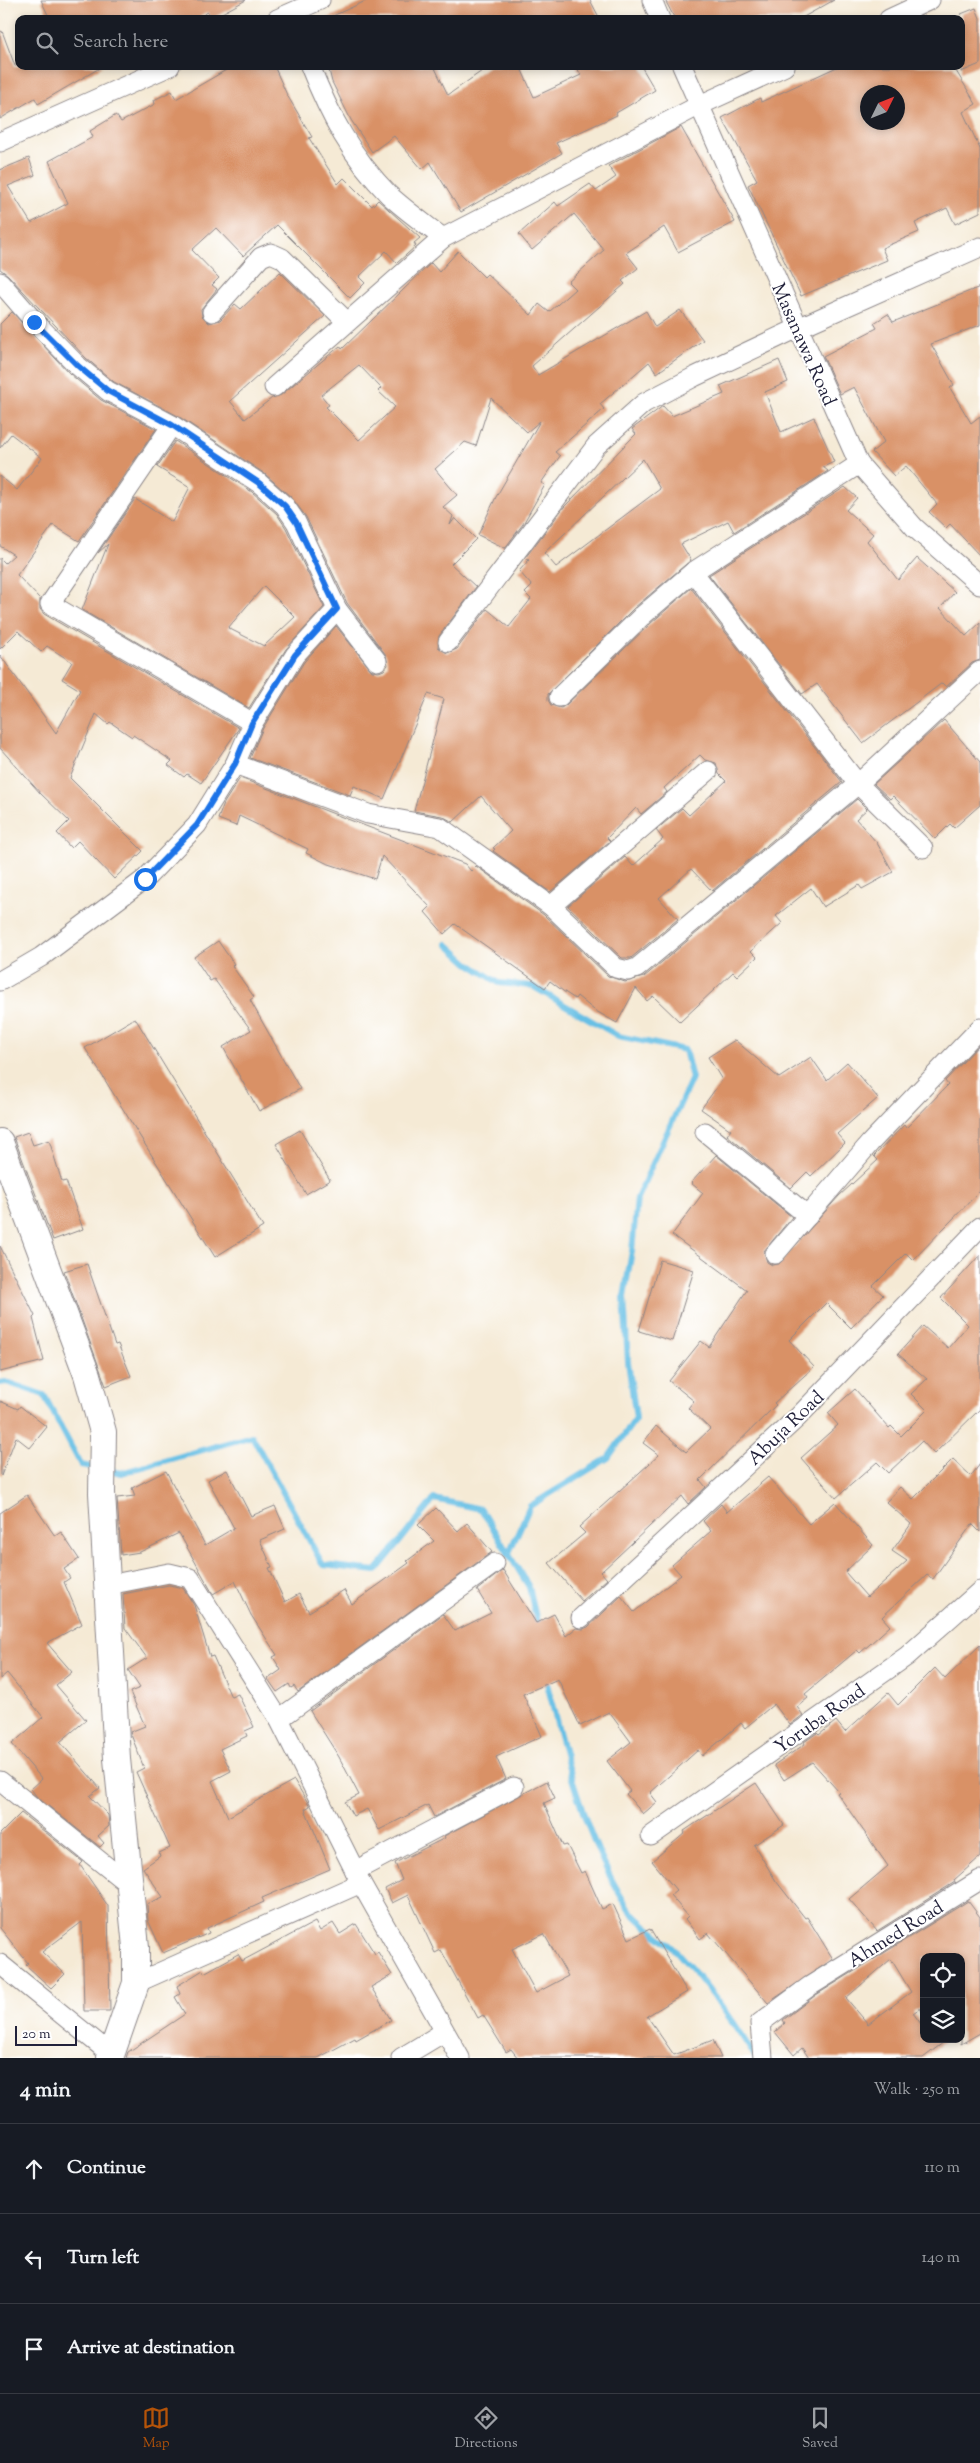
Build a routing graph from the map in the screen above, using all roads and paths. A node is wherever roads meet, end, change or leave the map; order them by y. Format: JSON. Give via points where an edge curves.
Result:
{"nodes":[{"id":1,"x":320,"y":0,"type":"edge"},
{"id":2,"x":652,"y":0,"type":"edge"},
{"id":3,"x":930,"y":0,"type":"edge"},
{"id":4,"x":285,"y":13,"type":"edge"},
{"id":5,"x":658,"y":15,"type":"edge"},
{"id":6,"x":898,"y":15,"type":"edge"},
{"id":7,"x":161,"y":70,"type":"edge"},
{"id":8,"x":312,"y":70,"type":"edge"},
{"id":9,"x":684,"y":70,"type":"edge"},
{"id":10,"x":776,"y":70,"type":"edge"},
{"id":11,"x":700,"y":105,"type":"junction"},
{"id":12,"x":0,"y":142,"type":"edge"},
{"id":13,"x":443,"y":238,"type":"junction"},
{"id":14,"x":980,"y":247,"type":"edge"},
{"id":15,"x":0,"y":282,"type":"edge"},
{"id":16,"x":212,"y":312,"type":"dead end"},
{"id":17,"x":347,"y":322,"type":"junction"},
{"id":18,"x":798,"y":328,"type":"junction"},
{"id":19,"x":274,"y":387,"type":"dead end"},
{"id":20,"x":172,"y":425,"type":"junction"},
{"id":21,"x":859,"y":464,"type":"junction"},
{"id":22,"x":693,"y":572,"type":"junction"},
{"id":23,"x":980,"y":585,"type":"edge"},
{"id":24,"x":337,"y":609,"type":"junction"},
{"id":25,"x":448,"y":642,"type":"dead end"},
{"id":26,"x":377,"y":661,"type":"dead end"},
{"id":27,"x":980,"y":671,"type":"edge"},
{"id":28,"x":559,"y":697,"type":"dead end"},
{"id":29,"x":252,"y":723,"type":"junction"},
{"id":30,"x":235,"y":764,"type":"junction"},
{"id":31,"x":708,"y":770,"type":"dead end"},
{"id":32,"x":858,"y":784,"type":"junction"},
{"id":33,"x":923,"y":848,"type":"dead end"},
{"id":34,"x":551,"y":906,"type":"junction"},
{"id":35,"x":0,"y":982,"type":"edge"},
{"id":36,"x":980,"y":1028,"type":"edge"},
{"id":37,"x":705,"y":1132,"type":"dead end"},
{"id":38,"x":0,"y":1142,"type":"edge"},
{"id":39,"x":808,"y":1216,"type":"junction"},
{"id":40,"x":980,"y":1227,"type":"edge"},
{"id":41,"x":775,"y":1254,"type":"dead end"},
{"id":42,"x":494,"y":1563,"type":"dead end"},
{"id":43,"x":108,"y":1585,"type":"junction"},
{"id":44,"x":980,"y":1591,"type":"edge"},
{"id":45,"x":581,"y":1618,"type":"dead end"},
{"id":46,"x":279,"y":1719,"type":"junction"},
{"id":47,"x":0,"y":1781,"type":"edge"},
{"id":48,"x":514,"y":1786,"type":"dead end"},
{"id":49,"x":651,"y":1836,"type":"dead end"},
{"id":50,"x":358,"y":1877,"type":"junction"},
{"id":51,"x":980,"y":1880,"type":"edge"},
{"id":52,"x":132,"y":1886,"type":"junction"},
{"id":53,"x":0,"y":1964,"type":"edge"},
{"id":54,"x":136,"y":1983,"type":"junction"},
{"id":55,"x":444,"y":2032,"type":"junction"},
{"id":56,"x":111,"y":2057,"type":"edge"},
{"id":57,"x":401,"y":2058,"type":"edge"},
{"id":58,"x":460,"y":2058,"type":"edge"},
{"id":59,"x":763,"y":2058,"type":"edge"}],
"edges":[{"from":1,"to":4,"type":"street"},
{"from":2,"to":5,"type":"street"},
{"from":3,"to":6,"type":"street"},
{"from":7,"to":12,"type":"street"},
{"from":8,"to":13,"type":"street","via":[[340,134],[363,166],[390,196]]},
{"from":9,"to":11,"type":"street","name":"Masanawa Road"},
{"from":10,"to":11,"type":"street"},
{"from":11,"to":13,"type":"street"},
{"from":11,"to":18,"type":"street","name":"Masanawa Road"},
{"from":13,"to":17,"type":"street"},
{"from":14,"to":18,"type":"street"},
{"from":15,"to":20,"type":"street","via":[[34,322],[108,391]]},
{"from":16,"to":17,"type":"street","via":[[261,257],[271,253],[282,258]]},
{"from":17,"to":19,"type":"street"},
{"from":18,"to":21,"type":"street","name":"Masanawa Road"},
{"from":18,"to":25,"type":"street","via":[[644,403],[596,446]]},
{"from":20,"to":24,"type":"street","via":[[259,483],[285,506],[296,522]]},
{"from":20,"to":29,"type":"street","via":[[50,604]]},
{"from":21,"to":22,"type":"street"},
{"from":21,"to":23,"type":"street","name":"Masanawa Road","via":[[915,528]]},
{"from":22,"to":28,"type":"street","via":[[642,616]]},
{"from":22,"to":32,"type":"street"},
{"from":24,"to":26,"type":"street"},
{"from":24,"to":29,"type":"street","via":[[295,655]]},
{"from":27,"to":32,"type":"street"},
{"from":29,"to":30,"type":"street"},
{"from":30,"to":34,"type":"street","via":[[368,814],[440,827]]},
{"from":30,"to":35,"type":"street","via":[[197,825],[145,879],[41,958]]},
{"from":31,"to":34,"type":"street"},
{"from":32,"to":33,"type":"street"},
{"from":32,"to":34,"type":"street","via":[[637,968],[628,971],[616,968]]},
{"from":36,"to":39,"type":"street","via":[[870,1143]]},
{"from":37,"to":39,"type":"street"},
{"from":38,"to":43,"type":"street","via":[[87,1375],[103,1432]]},
{"from":39,"to":41,"type":"street"},
{"from":40,"to":45,"type":"street","name":"Abuja Road","via":[[798,1417]]},
{"from":42,"to":46,"type":"street"},
{"from":43,"to":46,"type":"street","via":[[169,1572],[190,1578]]},
{"from":43,"to":52,"type":"street","via":[[117,1759]]},
{"from":44,"to":49,"type":"street","name":"Yoruba Road","via":[[907,1656]]},
{"from":46,"to":50,"type":"street"},
{"from":47,"to":52,"type":"street"},
{"from":48,"to":50,"type":"street"},
{"from":50,"to":54,"type":"street"},
{"from":50,"to":55,"type":"street"},
{"from":51,"to":59,"type":"street","name":"Ahmed Road","via":[[810,1986],[760,2023]]},
{"from":52,"to":54,"type":"street"},
{"from":53,"to":56,"type":"street"},
{"from":54,"to":56,"type":"street"},
{"from":55,"to":57,"type":"street"},
{"from":55,"to":58,"type":"street"}]}
